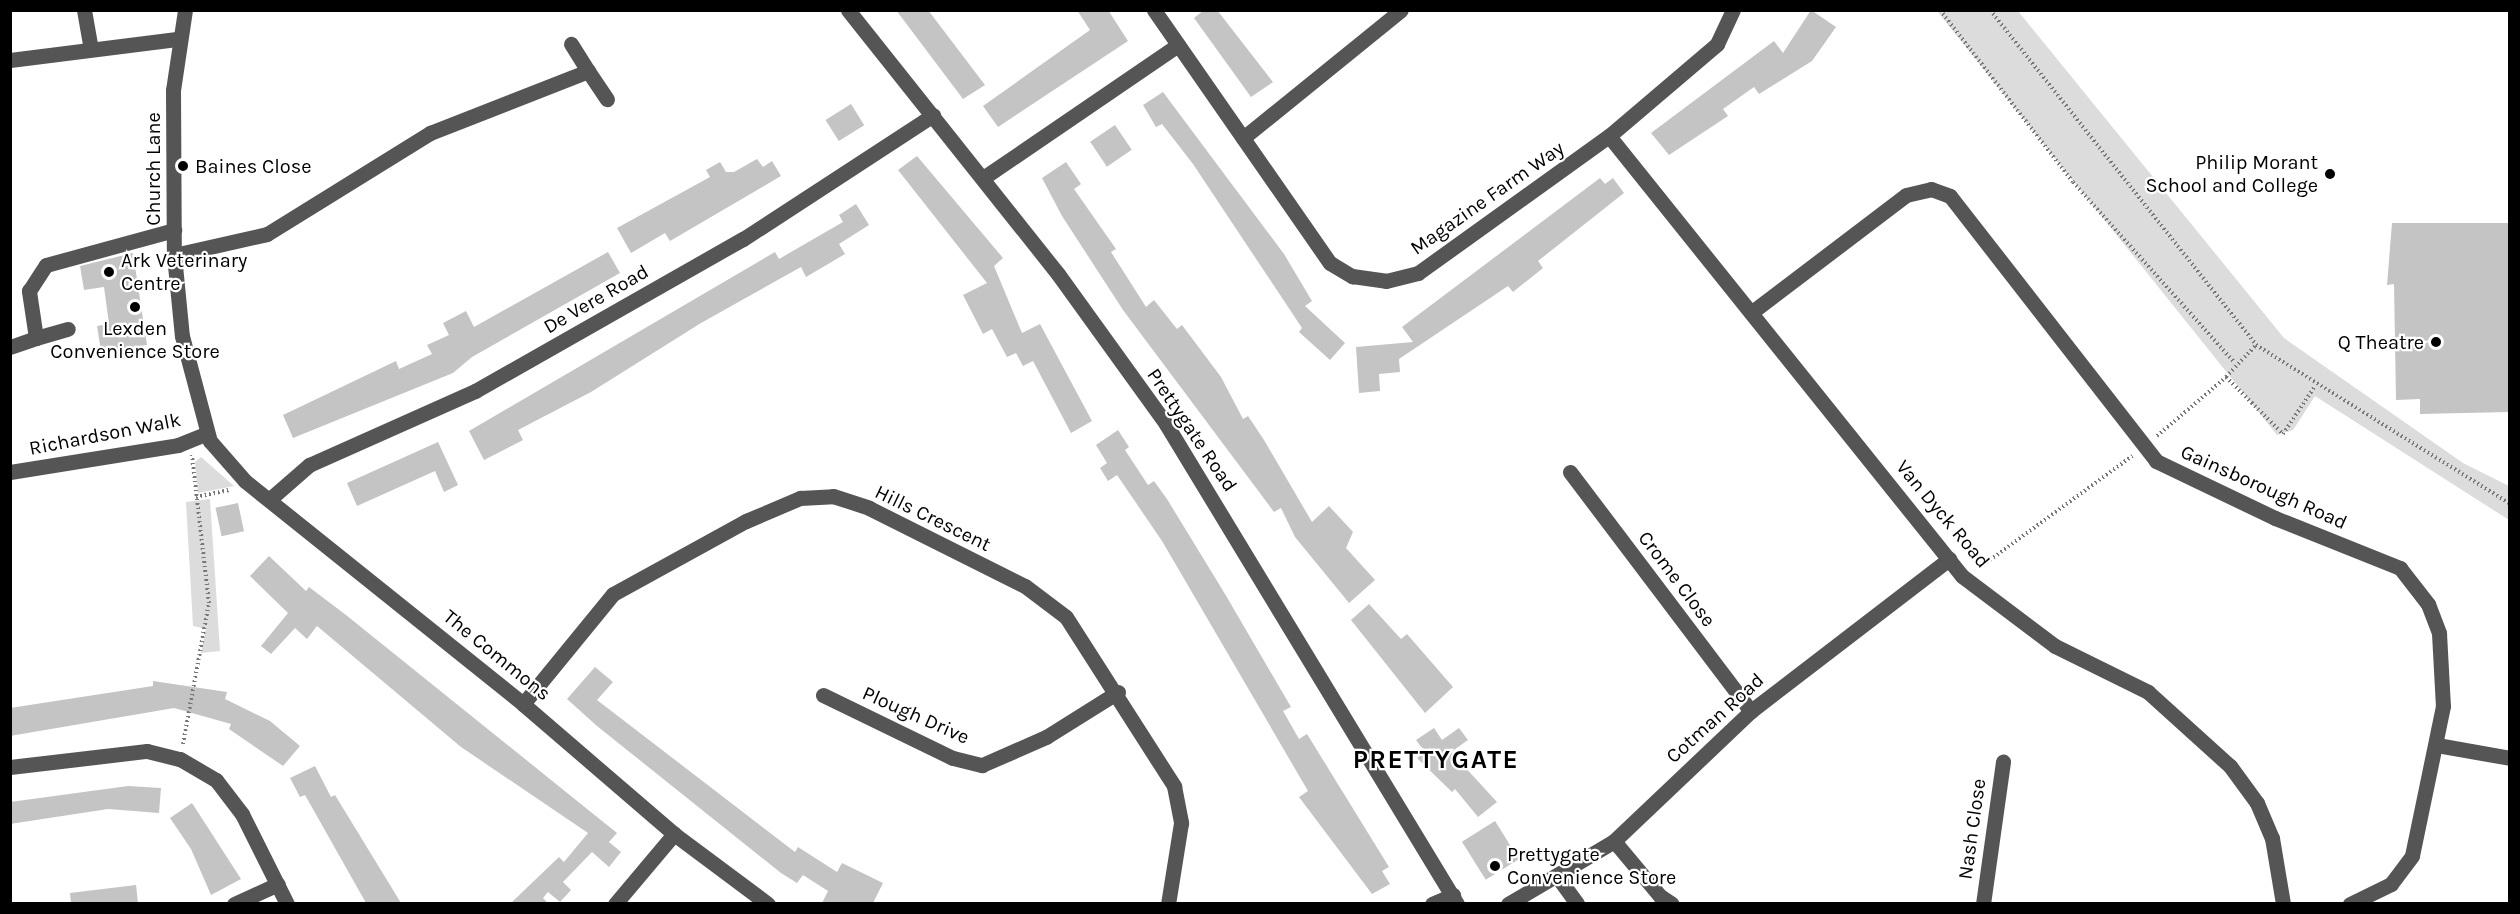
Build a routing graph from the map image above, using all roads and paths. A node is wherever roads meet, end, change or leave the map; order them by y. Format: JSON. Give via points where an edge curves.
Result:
{"nodes":[{"id":1,"x":84,"y":10,"type":"edge"},
{"id":2,"x":185,"y":10,"type":"edge"},
{"id":3,"x":848,"y":10,"type":"edge"},
{"id":4,"x":1155,"y":10,"type":"edge"},
{"id":5,"x":1401,"y":10,"type":"edge"},
{"id":6,"x":1733,"y":10,"type":"edge"},
{"id":7,"x":1940,"y":10,"type":"edge"},
{"id":8,"x":1990,"y":10,"type":"edge"},
{"id":9,"x":177,"y":39,"type":"junction"},
{"id":10,"x":571,"y":44,"type":"dead end"},
{"id":11,"x":1178,"y":45,"type":"junction"},
{"id":12,"x":91,"y":48,"type":"junction"},
{"id":13,"x":10,"y":60,"type":"edge"},
{"id":14,"x":588,"y":71,"type":"junction"},
{"id":15,"x":607,"y":99,"type":"dead end"},
{"id":16,"x":933,"y":115,"type":"junction"},
{"id":17,"x":1610,"y":136,"type":"junction"},
{"id":18,"x":1243,"y":138,"type":"junction"},
{"id":19,"x":983,"y":178,"type":"junction"},
{"id":20,"x":174,"y":231,"type":"junction"},
{"id":21,"x":174,"y":255,"type":"junction"},
{"id":22,"x":1752,"y":312,"type":"junction"},
{"id":23,"x":68,"y":329,"type":"dead end"},
{"id":24,"x":36,"y":338,"type":"junction"},
{"id":25,"x":2256,"y":345,"type":"junction"},
{"id":26,"x":10,"y":346,"type":"edge"},
{"id":27,"x":2235,"y":363,"type":"junction"},
{"id":28,"x":2226,"y":377,"type":"junction"},
{"id":29,"x":2315,"y":386,"type":"junction"},
{"id":30,"x":207,"y":433,"type":"junction"},
{"id":31,"x":191,"y":439,"type":"junction"},
{"id":32,"x":2142,"y":448,"type":"junction"},
{"id":33,"x":10,"y":472,"type":"edge"},
{"id":34,"x":1570,"y":472,"type":"dead end"},
{"id":35,"x":245,"y":481,"type":"junction"},
{"id":36,"x":196,"y":496,"type":"junction"},
{"id":37,"x":270,"y":499,"type":"junction"},
{"id":38,"x":2510,"y":504,"type":"edge"},
{"id":39,"x":1949,"y":559,"type":"junction"},
{"id":40,"x":1962,"y":576,"type":"junction"},
{"id":41,"x":1118,"y":692,"type":"junction"},
{"id":42,"x":823,"y":695,"type":"dead end"},
{"id":43,"x":523,"y":704,"type":"junction"},
{"id":44,"x":1751,"y":711,"type":"junction"},
{"id":45,"x":2437,"y":745,"type":"junction"},
{"id":46,"x":2510,"y":758,"type":"edge"},
{"id":47,"x":180,"y":759,"type":"junction"},
{"id":48,"x":2003,"y":761,"type":"dead end"},
{"id":49,"x":10,"y":767,"type":"edge"},
{"id":50,"x":674,"y":834,"type":"junction"},
{"id":51,"x":1614,"y":841,"type":"junction"},
{"id":52,"x":1557,"y":876,"type":"junction"},
{"id":53,"x":278,"y":884,"type":"junction"},
{"id":54,"x":1455,"y":899,"type":"edge"},
{"id":55,"x":1514,"y":902,"type":"edge"},
{"id":56,"x":234,"y":903,"type":"edge"},
{"id":57,"x":287,"y":903,"type":"edge"},
{"id":58,"x":615,"y":903,"type":"edge"},
{"id":59,"x":768,"y":903,"type":"edge"},
{"id":60,"x":1168,"y":903,"type":"edge"},
{"id":61,"x":1432,"y":903,"type":"edge"},
{"id":62,"x":1577,"y":903,"type":"edge"},
{"id":63,"x":1672,"y":903,"type":"edge"},
{"id":64,"x":1983,"y":903,"type":"edge"},
{"id":65,"x":2283,"y":903,"type":"edge"},
{"id":66,"x":2350,"y":903,"type":"edge"}],
"edges":[{"from":1,"to":12,"type":"street"},
{"from":2,"to":9,"type":"street","name":"Church Lane"},
{"from":3,"to":16,"type":"street","name":"Prettygate Road"},
{"from":4,"to":11,"type":"street","name":"Magazine Farm Way"},
{"from":5,"to":18,"type":"street"},
{"from":6,"to":17,"type":"street","name":"Magazine Farm Way","via":[[1717,44]]},
{"from":7,"to":27,"type":"path","via":[[2073,182]]},
{"from":8,"to":25,"type":"path"},
{"from":9,"to":12,"type":"street"},
{"from":9,"to":20,"type":"street","name":"Church Lane"},
{"from":10,"to":14,"type":"street"},
{"from":11,"to":18,"type":"street","name":"Magazine Farm Way"},
{"from":11,"to":19,"type":"street"},
{"from":12,"to":13,"type":"street"},
{"from":14,"to":15,"type":"street"},
{"from":14,"to":21,"type":"street","via":[[430,133],[267,234]]},
{"from":16,"to":19,"type":"street","name":"Prettygate Road"},
{"from":16,"to":37,"type":"street","name":"De Vere Road","via":[[742,239],[475,391],[309,465]]},
{"from":17,"to":18,"type":"street","name":"Magazine Farm Way","via":[[1418,273],[1386,281],[1352,276],[1330,264]]},
{"from":17,"to":22,"type":"street","name":"Van Dyck Road"},
{"from":19,"to":54,"type":"street","name":"Prettygate Road","via":[[1166,424]]},
{"from":20,"to":21,"type":"street","name":"Church Lane"},
{"from":20,"to":24,"type":"street","via":[[46,264],[29,291]]},
{"from":21,"to":30,"type":"street","name":"Church Lane","via":[[182,336]]},
{"from":22,"to":32,"type":"street","name":"Gainsborough Road","via":[[1906,195],[1931,189],[1950,196]]},
{"from":22,"to":39,"type":"street","name":"Van Dyck Road"},
{"from":23,"to":24,"type":"street"},
{"from":24,"to":26,"type":"street"},
{"from":25,"to":27,"type":"path"},
{"from":25,"to":29,"type":"path"},
{"from":27,"to":28,"type":"path"},
{"from":28,"to":29,"type":"path","via":[[2283,434]]},
{"from":28,"to":32,"type":"path"},
{"from":29,"to":38,"type":"path"},
{"from":30,"to":31,"type":"street","name":"Richardson Walk"},
{"from":30,"to":35,"type":"street","name":"The Commons"},
{"from":31,"to":33,"type":"street","name":"Richardson Walk"},
{"from":31,"to":36,"type":"path"},
{"from":32,"to":40,"type":"path","via":[[1990,564]]},
{"from":32,"to":45,"type":"street","name":"Gainsborough Road","via":[[2172,471],[2406,574],[2428,604],[2439,633],[2445,668]]},
{"from":34,"to":44,"type":"street","name":"Crome Close"},
{"from":35,"to":36,"type":"path","via":[[236,489]]},
{"from":35,"to":37,"type":"street","name":"The Commons"},
{"from":36,"to":47,"type":"path","via":[[209,603]]},
{"from":37,"to":43,"type":"street","name":"The Commons"},
{"from":39,"to":40,"type":"street","name":"Van Dyck Road"},
{"from":39,"to":44,"type":"street","name":"Cotman Road"},
{"from":40,"to":65,"type":"street","name":"Van Dyck Road","via":[[2055,646],[2148,692],[2230,766],[2257,803],[2272,838]]},
{"from":41,"to":42,"type":"street","name":"Plough Drive","via":[[1046,737],[982,765],[953,758]]},
{"from":41,"to":43,"type":"street","name":"Hills Crescent","via":[[1086,642],[1048,601],[869,508],[833,496],[800,498],[746,520],[613,594]]},
{"from":41,"to":60,"type":"street","name":"Hills Crescent","via":[[1163,765],[1180,805]]},
{"from":43,"to":50,"type":"street","name":"The Commons"},
{"from":44,"to":51,"type":"street","name":"Cotman Road"},
{"from":45,"to":46,"type":"street"},
{"from":45,"to":66,"type":"street","name":"Gainsborough Road","via":[[2412,856],[2391,884]]},
{"from":47,"to":49,"type":"street","via":[[147,751],[112,752]]},
{"from":47,"to":53,"type":"street","via":[[216,780],[242,814]]},
{"from":48,"to":64,"type":"street","name":"Nash Close"},
{"from":50,"to":58,"type":"street"},
{"from":50,"to":59,"type":"street","name":"The Commons"},
{"from":51,"to":52,"type":"street","name":"Cotman Road"},
{"from":51,"to":63,"type":"street","via":[[1660,896]]},
{"from":52,"to":55,"type":"street","name":"Cotman Road"},
{"from":52,"to":62,"type":"street"},
{"from":53,"to":56,"type":"street"},
{"from":53,"to":57,"type":"street"},
{"from":54,"to":61,"type":"street"}]}
